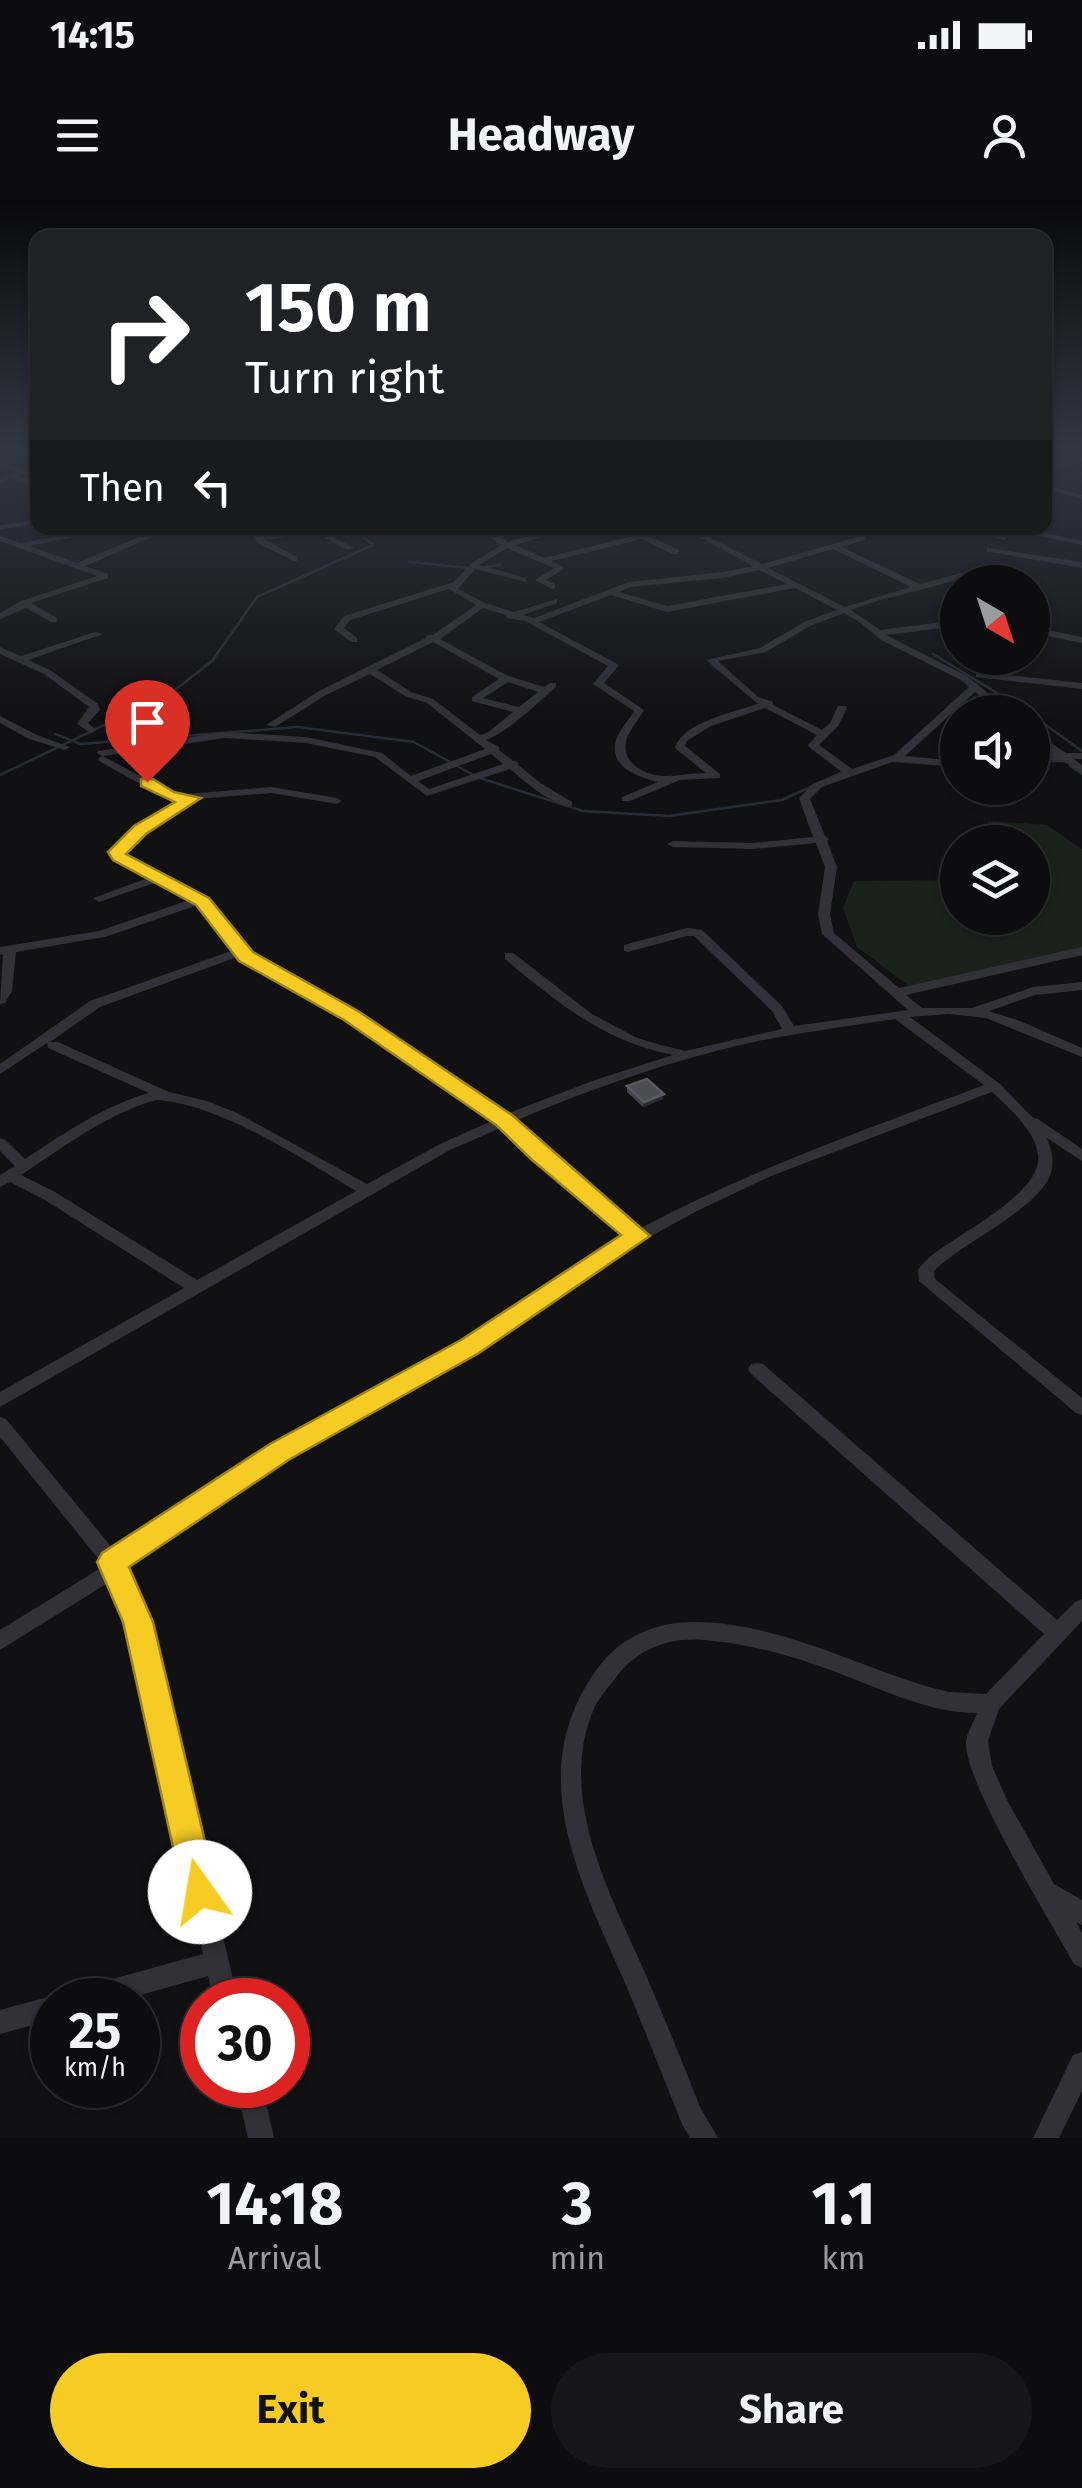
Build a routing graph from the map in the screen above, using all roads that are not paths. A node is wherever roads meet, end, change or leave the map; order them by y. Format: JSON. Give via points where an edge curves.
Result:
{"nodes":[{"id":1,"x":49,"y":540,"type":"edge"},
{"id":2,"x":136,"y":540,"type":"edge"},
{"id":3,"x":267,"y":540,"type":"edge"},
{"id":4,"x":335,"y":540,"type":"edge"},
{"id":5,"x":500,"y":540,"type":"edge"},
{"id":6,"x":519,"y":540,"type":"edge"},
{"id":7,"x":622,"y":540,"type":"edge"},
{"id":8,"x":649,"y":540,"type":"edge"},
{"id":9,"x":711,"y":540,"type":"edge"},
{"id":10,"x":855,"y":540,"type":"edge"},
{"id":11,"x":3,"y":541,"type":"edge"},
{"id":12,"x":505,"y":544,"type":"junction"},
{"id":13,"x":21,"y":546,"type":"junction"},
{"id":14,"x":836,"y":547,"type":"junction"},
{"id":15,"x":350,"y":548,"type":"dead end"},
{"id":16,"x":990,"y":550,"type":"dead end"},
{"id":17,"x":676,"y":552,"type":"dead end"},
{"id":18,"x":294,"y":559,"type":"dead end"},
{"id":19,"x":542,"y":562,"type":"junction"},
{"id":20,"x":80,"y":565,"type":"junction"},
{"id":21,"x":1082,"y":565,"type":"edge"},
{"id":22,"x":475,"y":566,"type":"junction"},
{"id":23,"x":762,"y":566,"type":"junction"},
{"id":24,"x":524,"y":580,"type":"dead end"},
{"id":25,"x":940,"y":581,"type":"edge"},
{"id":26,"x":797,"y":585,"type":"junction"},
{"id":27,"x":454,"y":586,"type":"junction"},
{"id":28,"x":552,"y":586,"type":"dead end"},
{"id":29,"x":919,"y":586,"type":"junction"},
{"id":30,"x":611,"y":592,"type":"junction"},
{"id":31,"x":554,"y":601,"type":"dead end"},
{"id":32,"x":24,"y":604,"type":"junction"},
{"id":33,"x":482,"y":606,"type":"junction"},
{"id":34,"x":842,"y":609,"type":"junction"},
{"id":35,"x":0,"y":616,"type":"edge"},
{"id":36,"x":510,"y":616,"type":"junction"},
{"id":37,"x":54,"y":620,"type":"dead end"},
{"id":38,"x":530,"y":621,"type":"junction"},
{"id":39,"x":940,"y":625,"type":"edge"},
{"id":40,"x":879,"y":633,"type":"junction"},
{"id":41,"x":98,"y":634,"type":"dead end"},
{"id":42,"x":1050,"y":634,"type":"edge"},
{"id":43,"x":430,"y":638,"type":"junction"},
{"id":44,"x":354,"y":640,"type":"dead end"},
{"id":45,"x":1082,"y":640,"type":"edge"},
{"id":46,"x":0,"y":650,"type":"edge"},
{"id":47,"x":20,"y":659,"type":"junction"},
{"id":48,"x":370,"y":670,"type":"junction"},
{"id":49,"x":988,"y":675,"type":"edge"},
{"id":50,"x":507,"y":678,"type":"junction"},
{"id":51,"x":1082,"y":686,"type":"edge"},
{"id":52,"x":974,"y":687,"type":"junction"},
{"id":53,"x":984,"y":695,"type":"edge"},
{"id":54,"x":769,"y":704,"type":"junction"},
{"id":55,"x":842,"y":708,"type":"dead end"},
{"id":56,"x":521,"y":711,"type":"junction"},
{"id":57,"x":0,"y":719,"type":"edge"},
{"id":58,"x":271,"y":726,"type":"dead end"},
{"id":59,"x":91,"y":730,"type":"dead end"},
{"id":60,"x":822,"y":734,"type":"junction"},
{"id":61,"x":480,"y":738,"type":"junction"},
{"id":62,"x":1050,"y":746,"type":"edge"},
{"id":63,"x":65,"y":747,"type":"dead end"},
{"id":64,"x":495,"y":749,"type":"junction"},
{"id":65,"x":1063,"y":755,"type":"junction"},
{"id":66,"x":1050,"y":756,"type":"edge"},
{"id":67,"x":1082,"y":756,"type":"edge"},
{"id":68,"x":897,"y":758,"type":"junction"},
{"id":69,"x":940,"y":762,"type":"edge"},
{"id":70,"x":514,"y":764,"type":"junction"},
{"id":71,"x":1082,"y":770,"type":"edge"},
{"id":72,"x":850,"y":773,"type":"junction"},
{"id":73,"x":412,"y":779,"type":"junction"},
{"id":74,"x":670,"y":780,"type":"junction"},
{"id":75,"x":193,"y":798,"type":"junction"},
{"id":76,"x":626,"y":799,"type":"dead end"},
{"id":77,"x":337,"y":801,"type":"dead end"},
{"id":78,"x":568,"y":804,"type":"dead end"},
{"id":79,"x":823,"y":839,"type":"junction"},
{"id":80,"x":672,"y":844,"type":"dead end"},
{"id":81,"x":162,"y":877,"type":"junction"},
{"id":82,"x":99,"y":898,"type":"dead end"},
{"id":83,"x":200,"y":900,"type":"junction"},
{"id":84,"x":628,"y":948,"type":"dead end"},
{"id":85,"x":5,"y":951,"type":"edge"},
{"id":86,"x":1082,"y":951,"type":"edge"},
{"id":87,"x":240,"y":952,"type":"junction"},
{"id":88,"x":509,"y":956,"type":"dead end"},
{"id":89,"x":1082,"y":986,"type":"edge"},
{"id":90,"x":896,"y":993,"type":"junction"},
{"id":91,"x":0,"y":1000,"type":"edge"},
{"id":92,"x":973,"y":1012,"type":"junction"},
{"id":93,"x":920,"y":1014,"type":"junction"},
{"id":94,"x":898,"y":1016,"type":"junction"},
{"id":95,"x":790,"y":1029,"type":"junction"},
{"id":96,"x":53,"y":1045,"type":"dead end"},
{"id":97,"x":1082,"y":1053,"type":"edge"},
{"id":98,"x":688,"y":1054,"type":"junction"},
{"id":99,"x":0,"y":1070,"type":"edge"},
{"id":100,"x":992,"y":1086,"type":"junction"},
{"id":101,"x":164,"y":1095,"type":"junction"},
{"id":102,"x":504,"y":1120,"type":"junction"},
{"id":103,"x":1034,"y":1122,"type":"junction"},
{"id":104,"x":0,"y":1143,"type":"edge"},
{"id":105,"x":1082,"y":1156,"type":"edge"},
{"id":106,"x":12,"y":1175,"type":"edge"},
{"id":107,"x":366,"y":1191,"type":"junction"},
{"id":108,"x":638,"y":1236,"type":"junction"},
{"id":109,"x":198,"y":1288,"type":"junction"},
{"id":110,"x":757,"y":1369,"type":"dead end"},
{"id":111,"x":0,"y":1400,"type":"edge"},
{"id":112,"x":1082,"y":1408,"type":"edge"},
{"id":113,"x":0,"y":1424,"type":"edge"},
{"id":114,"x":114,"y":1565,"type":"junction"},
{"id":115,"x":1082,"y":1608,"type":"edge"},
{"id":116,"x":1056,"y":1632,"type":"junction"},
{"id":117,"x":0,"y":1641,"type":"edge"},
{"id":118,"x":991,"y":1702,"type":"junction"},
{"id":119,"x":1042,"y":1889,"type":"junction"},
{"id":120,"x":1082,"y":1913,"type":"edge"},
{"id":121,"x":1082,"y":1956,"type":"edge"},
{"id":122,"x":216,"y":1962,"type":"junction"},
{"id":123,"x":159,"y":1978,"type":"edge"},
{"id":124,"x":220,"y":1978,"type":"edge"},
{"id":125,"x":30,"y":2014,"type":"edge"},
{"id":126,"x":0,"y":2022,"type":"edge"},
{"id":127,"x":1082,"y":2064,"type":"edge"},
{"id":128,"x":254,"y":2108,"type":"edge"},
{"id":129,"x":261,"y":2138,"type":"edge"},
{"id":130,"x":705,"y":2138,"type":"edge"},
{"id":131,"x":1046,"y":2138,"type":"edge"}],
"edges":[{"from":1,"to":13,"type":"street"},
{"from":2,"to":20,"type":"street"},
{"from":3,"to":18,"type":"street"},
{"from":4,"to":15,"type":"street"},
{"from":5,"to":12,"type":"street"},
{"from":6,"to":12,"type":"street"},
{"from":7,"to":19,"type":"street"},
{"from":8,"to":17,"type":"street"},
{"from":9,"to":23,"type":"street"},
{"from":10,"to":14,"type":"street"},
{"from":11,"to":13,"type":"street"},
{"from":12,"to":19,"type":"street"},
{"from":12,"to":22,"type":"street"},
{"from":13,"to":20,"type":"street"},
{"from":14,"to":23,"type":"street"},
{"from":14,"to":29,"type":"street"},
{"from":16,"to":21,"type":"street"},
{"from":19,"to":28,"type":"street","via":[[561,568],[540,580]]},
{"from":20,"to":32,"type":"street","via":[[105,576]]},
{"from":22,"to":24,"type":"street"},
{"from":22,"to":27,"type":"street"},
{"from":23,"to":26,"type":"street"},
{"from":23,"to":30,"type":"street"},
{"from":25,"to":29,"type":"street"},
{"from":26,"to":30,"type":"street","via":[[667,609]]},
{"from":26,"to":34,"type":"street"},
{"from":27,"to":33,"type":"street"},
{"from":27,"to":44,"type":"street","via":[[347,618],[340,631]]},
{"from":29,"to":34,"type":"street"},
{"from":30,"to":38,"type":"street"},
{"from":31,"to":36,"type":"street"},
{"from":32,"to":35,"type":"street"},
{"from":32,"to":37,"type":"street"},
{"from":33,"to":36,"type":"street"},
{"from":33,"to":43,"type":"street"},
{"from":34,"to":40,"type":"street"},
{"from":34,"to":54,"type":"street","via":[[762,650],[712,658]]},
{"from":36,"to":38,"type":"street"},
{"from":38,"to":74,"type":"street","via":[[614,665],[598,684],[638,710],[621,740],[624,760],[640,776]]},
{"from":39,"to":40,"type":"street"},
{"from":40,"to":52,"type":"street"},
{"from":41,"to":47,"type":"street"},
{"from":42,"to":45,"type":"street"},
{"from":43,"to":48,"type":"street"},
{"from":43,"to":50,"type":"street"},
{"from":46,"to":47,"type":"street"},
{"from":47,"to":59,"type":"street","via":[[94,706],[82,724]]},
{"from":48,"to":58,"type":"street","via":[[317,694]]},
{"from":48,"to":61,"type":"street","via":[[430,701]]},
{"from":49,"to":51,"type":"street"},
{"from":50,"to":56,"type":"street","via":[[549,688]]},
{"from":50,"to":56,"type":"street","via":[[475,699]]},
{"from":52,"to":53,"type":"street"},
{"from":52,"to":68,"type":"street"},
{"from":54,"to":60,"type":"street"},
{"from":54,"to":74,"type":"street","via":[[686,736],[680,747],[716,775]]},
{"from":55,"to":60,"type":"street"},
{"from":56,"to":61,"type":"street"},
{"from":57,"to":63,"type":"street"},
{"from":60,"to":72,"type":"street","via":[[814,747]]},
{"from":61,"to":64,"type":"street"},
{"from":62,"to":65,"type":"street"},
{"from":64,"to":70,"type":"street"},
{"from":64,"to":73,"type":"street"},
{"from":65,"to":66,"type":"street"},
{"from":65,"to":67,"type":"street"},
{"from":65,"to":71,"type":"street"},
{"from":68,"to":69,"type":"street"},
{"from":68,"to":72,"type":"street"},
{"from":70,"to":73,"type":"street","via":[[429,793]]},
{"from":70,"to":78,"type":"street"},
{"from":72,"to":79,"type":"street","via":[[806,794]]},
{"from":73,"to":75,"type":"street","via":[[378,754],[250,734],[102,756],[167,796]]},
{"from":74,"to":76,"type":"street"},
{"from":75,"to":77,"type":"street","via":[[271,790]]},
{"from":75,"to":81,"type":"street","via":[[117,852]]},
{"from":79,"to":80,"type":"street"},
{"from":79,"to":90,"type":"street","via":[[831,866],[828,934]]},
{"from":81,"to":82,"type":"street"},
{"from":81,"to":83,"type":"street"},
{"from":83,"to":85,"type":"street","via":[[110,932]]},
{"from":83,"to":87,"type":"street"},
{"from":84,"to":95,"type":"street","via":[[698,933]]},
{"from":85,"to":91,"type":"street"},
{"from":86,"to":90,"type":"street"},
{"from":87,"to":99,"type":"street","via":[[95,1004]]},
{"from":87,"to":102,"type":"street","via":[[351,1016]]},
{"from":88,"to":98,"type":"street","via":[[619,1035],[646,1048]]},
{"from":89,"to":92,"type":"street","via":[[1033,991]]},
{"from":90,"to":93,"type":"street"},
{"from":92,"to":93,"type":"street"},
{"from":92,"to":97,"type":"street"},
{"from":93,"to":94,"type":"street"},
{"from":94,"to":95,"type":"street"},
{"from":94,"to":100,"type":"street"},
{"from":95,"to":98,"type":"street"},
{"from":96,"to":101,"type":"street"},
{"from":98,"to":102,"type":"street"},
{"from":100,"to":103,"type":"street"},
{"from":100,"to":108,"type":"street","via":[[766,1174]]},
{"from":101,"to":106,"type":"street","via":[[111,1115]]},
{"from":101,"to":107,"type":"street","via":[[245,1124]]},
{"from":102,"to":107,"type":"street"},
{"from":102,"to":108,"type":"street"},
{"from":103,"to":105,"type":"street"},
{"from":103,"to":112,"type":"street","via":[[1048,1154],[1043,1176],[933,1262],[927,1280]]},
{"from":104,"to":106,"type":"street"},
{"from":106,"to":109,"type":"street"},
{"from":107,"to":109,"type":"street"},
{"from":108,"to":114,"type":"street","via":[[470,1346],[280,1451]]},
{"from":109,"to":111,"type":"street"},
{"from":110,"to":116,"type":"street"},
{"from":113,"to":114,"type":"street"},
{"from":114,"to":117,"type":"street"},
{"from":114,"to":122,"type":"street","via":[[142,1636]]},
{"from":115,"to":116,"type":"street"},
{"from":116,"to":118,"type":"street"},
{"from":118,"to":119,"type":"street","via":[[977,1741],[981,1766]]},
{"from":118,"to":130,"type":"street","via":[[943,1702],[826,1659],[684,1628],[631,1647],[608,1669],[582,1712],[575,1751],[572,1788],[585,1862]]},
{"from":119,"to":120,"type":"street"},
{"from":119,"to":121,"type":"street"},
{"from":122,"to":123,"type":"street"},
{"from":122,"to":124,"type":"street"},
{"from":125,"to":126,"type":"street"},
{"from":127,"to":131,"type":"street"},
{"from":128,"to":129,"type":"street"}]}
